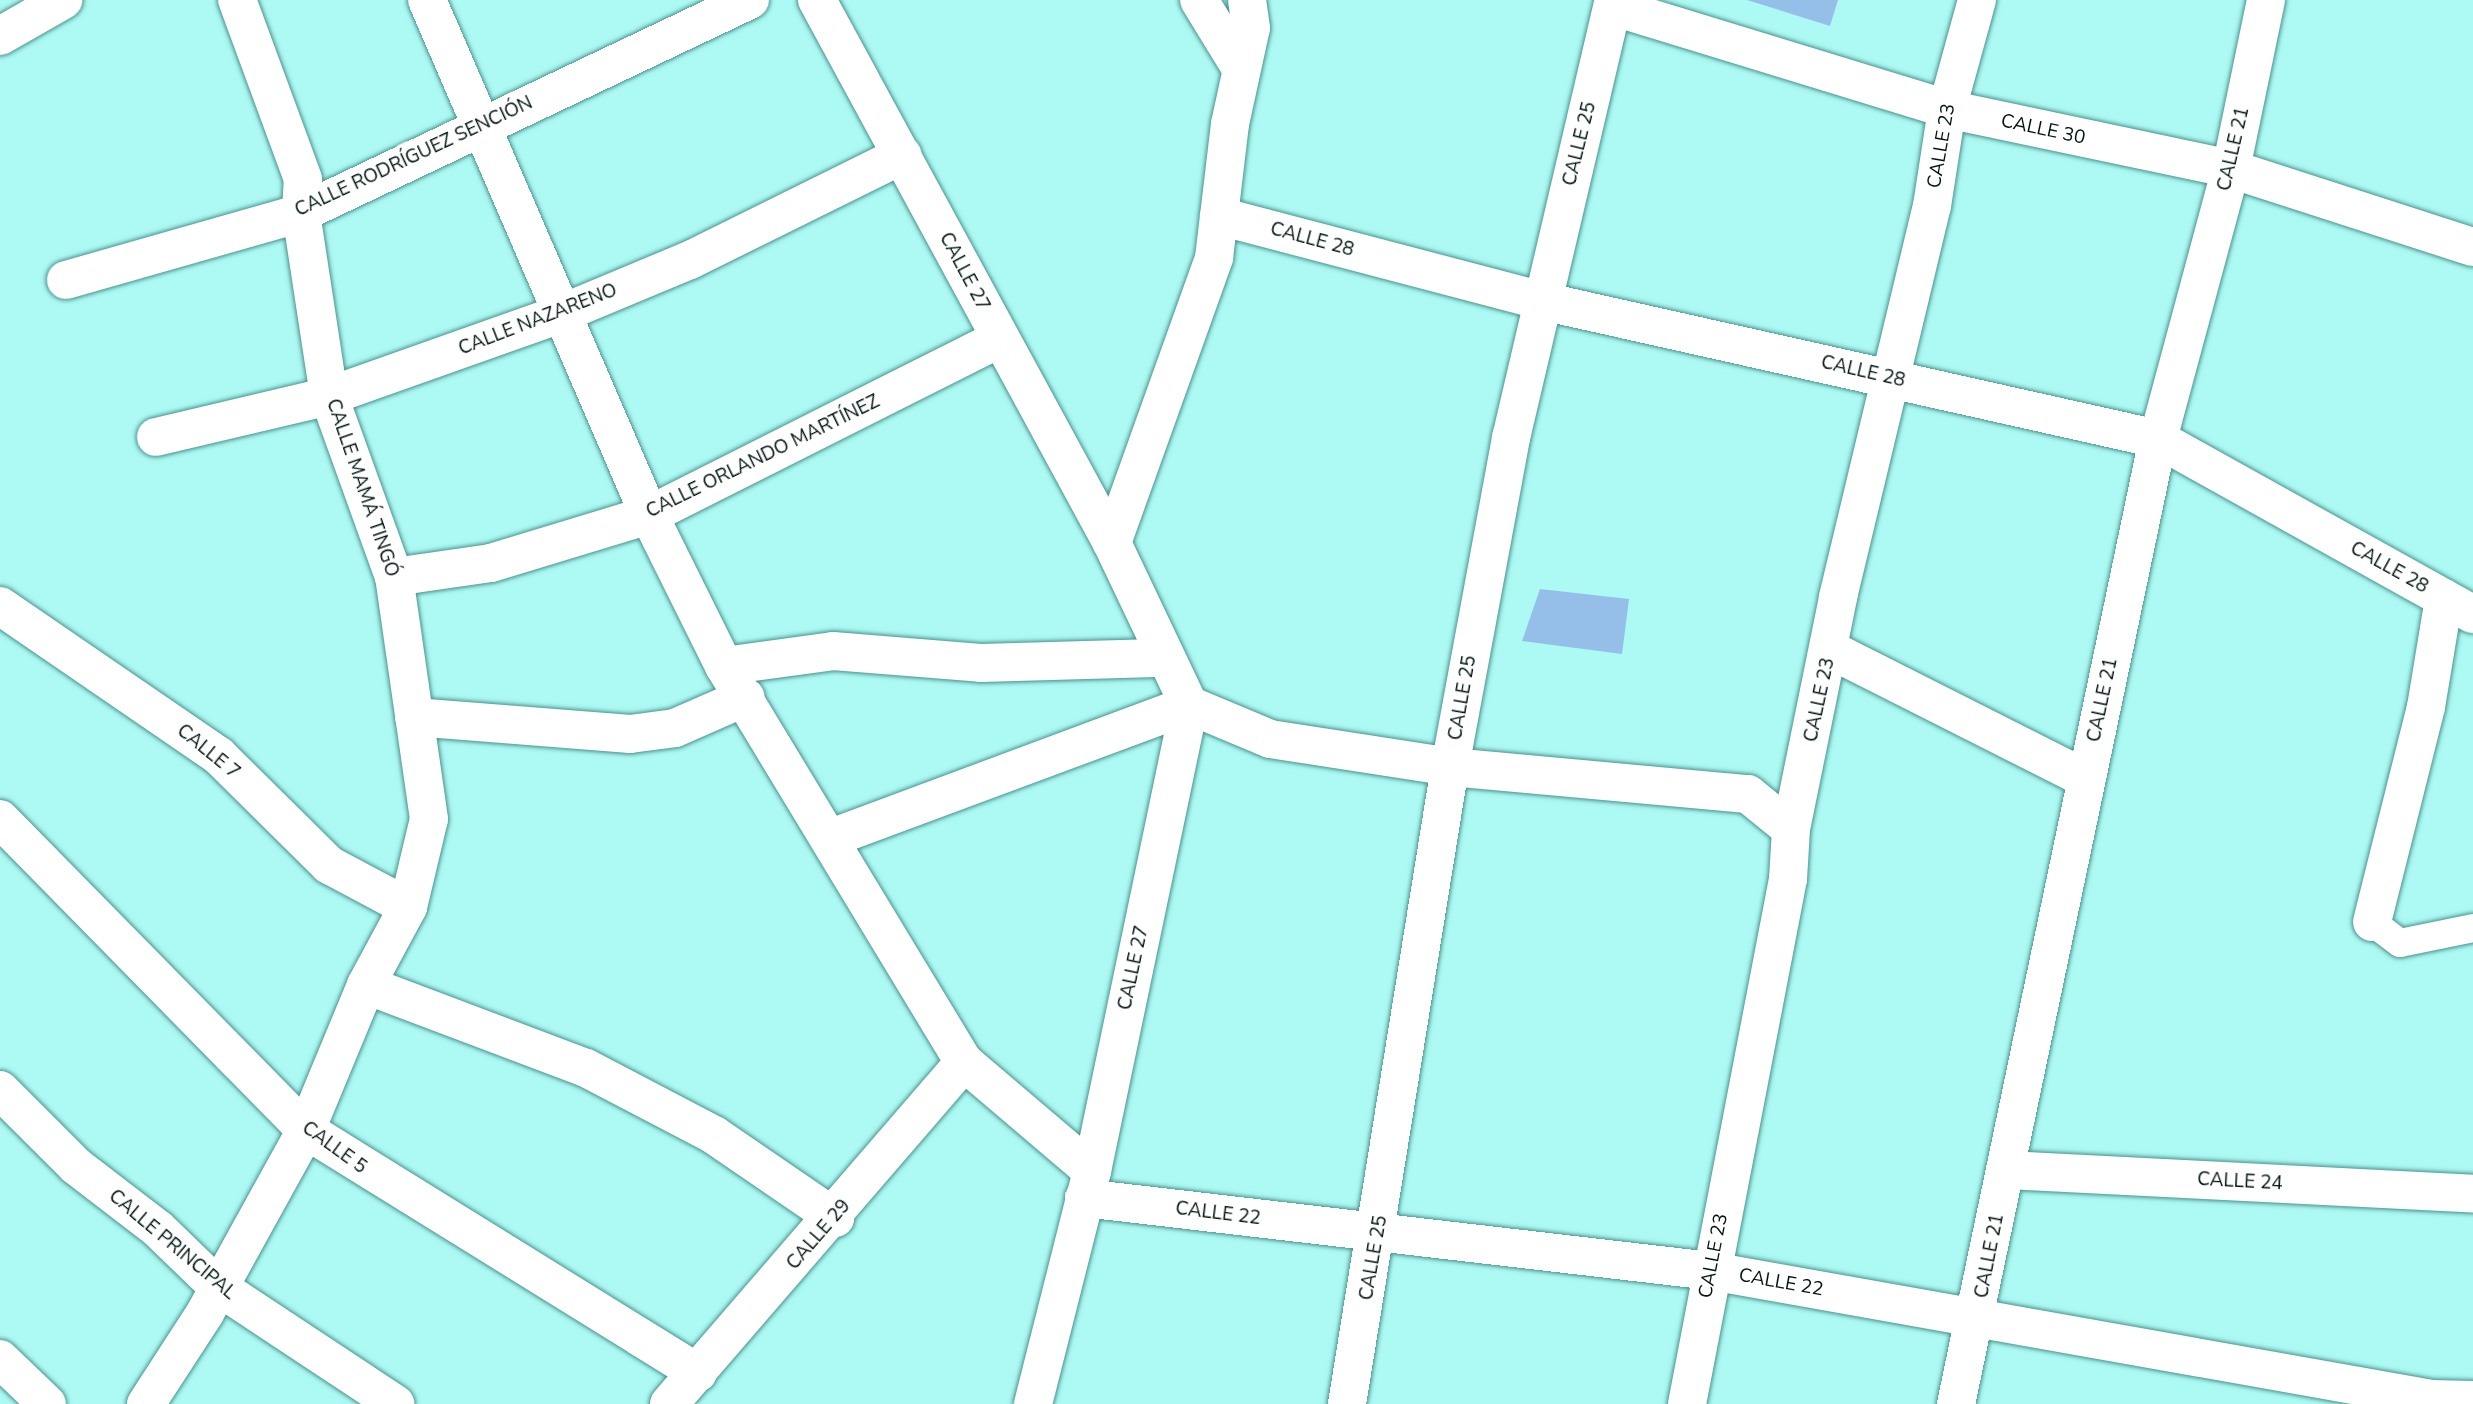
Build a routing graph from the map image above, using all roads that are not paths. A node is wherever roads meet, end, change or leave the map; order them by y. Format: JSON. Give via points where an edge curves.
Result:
{"nodes":[{"id":1,"x":63,"y":0,"type":"edge"},
{"id":2,"x":237,"y":0,"type":"edge"},
{"id":3,"x":427,"y":0,"type":"edge"},
{"id":4,"x":750,"y":0,"type":"edge"},
{"id":5,"x":817,"y":0,"type":"edge"},
{"id":6,"x":1199,"y":0,"type":"edge"},
{"id":7,"x":1247,"y":0,"type":"edge"},
{"id":8,"x":1977,"y":0,"type":"edge"},
{"id":9,"x":2266,"y":0,"type":"edge"},
{"id":10,"x":1614,"y":3,"type":"edge"},
{"id":11,"x":0,"y":36,"type":"edge"},
{"id":12,"x":1240,"y":67,"type":"junction"},
{"id":13,"x":1947,"y":109,"type":"junction"},
{"id":14,"x":481,"y":127,"type":"junction"},
{"id":15,"x":902,"y":155,"type":"junction"},
{"id":16,"x":2231,"y":169,"type":"junction"},
{"id":17,"x":301,"y":213,"type":"junction"},
{"id":18,"x":1219,"y":215,"type":"junction"},
{"id":19,"x":2473,"y":247,"type":"edge"},
{"id":20,"x":66,"y":280,"type":"dead end"},
{"id":21,"x":1542,"y":302,"type":"junction"},
{"id":22,"x":563,"y":313,"type":"junction"},
{"id":23,"x":999,"y":339,"type":"junction"},
{"id":24,"x":1891,"y":379,"type":"junction"},
{"id":25,"x":328,"y":396,"type":"junction"},
{"id":26,"x":156,"y":437,"type":"dead end"},
{"id":27,"x":2158,"y":439,"type":"junction"},
{"id":28,"x":649,"y":515,"type":"junction"},
{"id":29,"x":1112,"y":543,"type":"junction"},
{"id":30,"x":394,"y":577,"type":"junction"},
{"id":31,"x":0,"y":606,"type":"edge"},
{"id":32,"x":2458,"y":606,"type":"edge"},
{"id":33,"x":1831,"y":650,"type":"junction"},
{"id":34,"x":1165,"y":658,"type":"junction"},
{"id":35,"x":724,"y":666,"type":"junction"},
{"id":36,"x":746,"y":697,"type":"junction"},
{"id":37,"x":1189,"y":705,"type":"junction"},
{"id":38,"x":414,"y":717,"type":"junction"},
{"id":39,"x":1450,"y":767,"type":"junction"},
{"id":40,"x":2086,"y":779,"type":"junction"},
{"id":41,"x":0,"y":818,"type":"edge"},
{"id":42,"x":1791,"y":829,"type":"junction"},
{"id":43,"x":831,"y":838,"type":"junction"},
{"id":44,"x":408,"y":907,"type":"junction"},
{"id":45,"x":2372,"y":922,"type":"joint"},
{"id":46,"x":2473,"y":928,"type":"edge"},
{"id":47,"x":366,"y":985,"type":"junction"},
{"id":48,"x":964,"y":1062,"type":"junction"},
{"id":49,"x":0,"y":1090,"type":"edge"},
{"id":50,"x":306,"y":1130,"type":"junction"},
{"id":51,"x":2006,"y":1170,"type":"junction"},
{"id":52,"x":1088,"y":1184,"type":"junction"},
{"id":53,"x":2473,"y":1194,"type":"edge"},
{"id":54,"x":835,"y":1218,"type":"junction"},
{"id":55,"x":1379,"y":1234,"type":"junction"},
{"id":56,"x":1711,"y":1271,"type":"junction"},
{"id":57,"x":217,"y":1286,"type":"junction"},
{"id":58,"x":1978,"y":1317,"type":"junction"},
{"id":59,"x":0,"y":1359,"type":"edge"},
{"id":60,"x":698,"y":1373,"type":"junction"},
{"id":61,"x":2473,"y":1400,"type":"edge"},
{"id":62,"x":47,"y":1404,"type":"edge"},
{"id":63,"x":146,"y":1404,"type":"edge"},
{"id":64,"x":395,"y":1404,"type":"edge"},
{"id":65,"x":669,"y":1404,"type":"edge"},
{"id":66,"x":1033,"y":1404,"type":"edge"},
{"id":67,"x":1348,"y":1404,"type":"edge"},
{"id":68,"x":1687,"y":1404,"type":"edge"},
{"id":69,"x":1956,"y":1404,"type":"edge"}],
"edges":[{"from":1,"to":11,"type":"street"},
{"from":2,"to":17,"type":"street","name":"CALLE MAMÁ TINGÓ","via":[[303,179]]},
{"from":3,"to":14,"type":"street"},
{"from":4,"to":14,"type":"street","name":"CALLE RODRÍGUEZ SENCIÓN"},
{"from":5,"to":15,"type":"street","name":"CALLE 27"},
{"from":6,"to":12,"type":"street"},
{"from":7,"to":12,"type":"street","via":[[1251,28]]},
{"from":8,"to":13,"type":"street","name":"CALLE 23"},
{"from":9,"to":16,"type":"street","name":"CALLE 21"},
{"from":10,"to":13,"type":"street","name":"CALLE 30"},
{"from":10,"to":21,"type":"street","name":"CALLE 25"},
{"from":12,"to":18,"type":"street"},
{"from":13,"to":16,"type":"street","name":"CALLE 30"},
{"from":13,"to":24,"type":"street","name":"CALLE 23","via":[[1932,206]]},
{"from":14,"to":17,"type":"street","name":"CALLE RODRÍGUEZ SENCIÓN"},
{"from":14,"to":22,"type":"street"},
{"from":15,"to":22,"type":"street","name":"CALLE NAZARENO","via":[[690,260]]},
{"from":15,"to":23,"type":"street","name":"CALLE 27"},
{"from":16,"to":19,"type":"street","name":"CALLE 30"},
{"from":16,"to":27,"type":"street","name":"CALLE 21"},
{"from":17,"to":20,"type":"street","name":"CALLE RODRÍGUEZ SENCIÓN"},
{"from":17,"to":25,"type":"street","name":"CALLE MAMÁ TINGÓ"},
{"from":18,"to":21,"type":"street","name":"CALLE 28"},
{"from":18,"to":29,"type":"street","via":[[1214,258]]},
{"from":21,"to":24,"type":"street","name":"CALLE 28"},
{"from":21,"to":39,"type":"street","name":"CALLE 25"},
{"from":22,"to":25,"type":"street","name":"CALLE NAZARENO"},
{"from":22,"to":28,"type":"street"},
{"from":23,"to":28,"type":"street","name":"CALLE ORLANDO MARTÍNEZ"},
{"from":23,"to":29,"type":"street","name":"CALLE 27"},
{"from":24,"to":27,"type":"street","name":"CALLE 28"},
{"from":24,"to":33,"type":"street","name":"CALLE 23"},
{"from":25,"to":26,"type":"street","name":"CALLE NAZARENO"},
{"from":25,"to":30,"type":"street","name":"CALLE MAMÁ TINGÓ"},
{"from":27,"to":32,"type":"street","name":"CALLE 28"},
{"from":27,"to":40,"type":"street","name":"CALLE 21"},
{"from":28,"to":30,"type":"street","name":"CALLE ORLANDO MARTÍNEZ","via":[[491,563]]},
{"from":28,"to":35,"type":"street"},
{"from":29,"to":34,"type":"street","name":"CALLE 27"},
{"from":30,"to":38,"type":"street","name":"CALLE MAMÁ TINGÓ"},
{"from":31,"to":44,"type":"street","name":"CALLE 7","via":[[219,756],[329,865]]},
{"from":32,"to":45,"type":"street","via":[[2426,707]]},
{"from":33,"to":40,"type":"street"},
{"from":33,"to":42,"type":"street","name":"CALLE 23"},
{"from":34,"to":35,"type":"street","via":[[981,663],[833,651]]},
{"from":34,"to":37,"type":"street","name":"CALLE 27"},
{"from":35,"to":36,"type":"street"},
{"from":36,"to":38,"type":"street","via":[[675,728],[630,734]]},
{"from":36,"to":43,"type":"street"},
{"from":37,"to":39,"type":"street","via":[[1270,739]]},
{"from":37,"to":43,"type":"street"},
{"from":37,"to":52,"type":"street","name":"CALLE 27"},
{"from":38,"to":44,"type":"street","name":"CALLE MAMÁ TINGÓ","via":[[429,819]]},
{"from":39,"to":42,"type":"street","via":[[1748,794]]},
{"from":39,"to":55,"type":"street","name":"CALLE 25"},
{"from":40,"to":51,"type":"street","name":"CALLE 21"},
{"from":41,"to":50,"type":"street","name":"CALLE 5"},
{"from":42,"to":56,"type":"street","name":"CALLE 23","via":[[1788,879]]},
{"from":43,"to":48,"type":"street"},
{"from":44,"to":47,"type":"street","name":"CALLE MAMÁ TINGÓ"},
{"from":45,"to":46,"type":"street","via":[[2400,943]]},
{"from":47,"to":50,"type":"street","name":"CALLE MAMÁ TINGÓ"},
{"from":47,"to":54,"type":"street","via":[[586,1068],[714,1135]]},
{"from":48,"to":52,"type":"street"},
{"from":48,"to":54,"type":"street","name":"CALLE 29"},
{"from":49,"to":57,"type":"street","name":"CALLE PRINCIPAL","via":[[76,1166],[158,1229]]},
{"from":50,"to":57,"type":"street","name":"CALLE MAMÁ TINGÓ"},
{"from":50,"to":60,"type":"street","name":"CALLE 5"},
{"from":51,"to":53,"type":"street","name":"CALLE 24"},
{"from":51,"to":58,"type":"street","name":"CALLE 21"},
{"from":52,"to":55,"type":"street","name":"CALLE 22"},
{"from":52,"to":66,"type":"street","name":"CALLE 27"},
{"from":54,"to":60,"type":"street","name":"CALLE 29"},
{"from":55,"to":56,"type":"street","name":"CALLE 22"},
{"from":55,"to":67,"type":"street","name":"CALLE 25"},
{"from":56,"to":58,"type":"street","name":"CALLE 22"},
{"from":56,"to":68,"type":"street","name":"CALLE 23"},
{"from":57,"to":63,"type":"street","name":"CALLE MAMÁ TINGÓ"},
{"from":57,"to":64,"type":"street","name":"CALLE PRINCIPAL"},
{"from":58,"to":61,"type":"street","name":"CALLE 22","via":[[2431,1399]]},
{"from":58,"to":69,"type":"street","name":"CALLE 21"},
{"from":59,"to":62,"type":"street"},
{"from":60,"to":65,"type":"street","name":"CALLE 29"}]}
